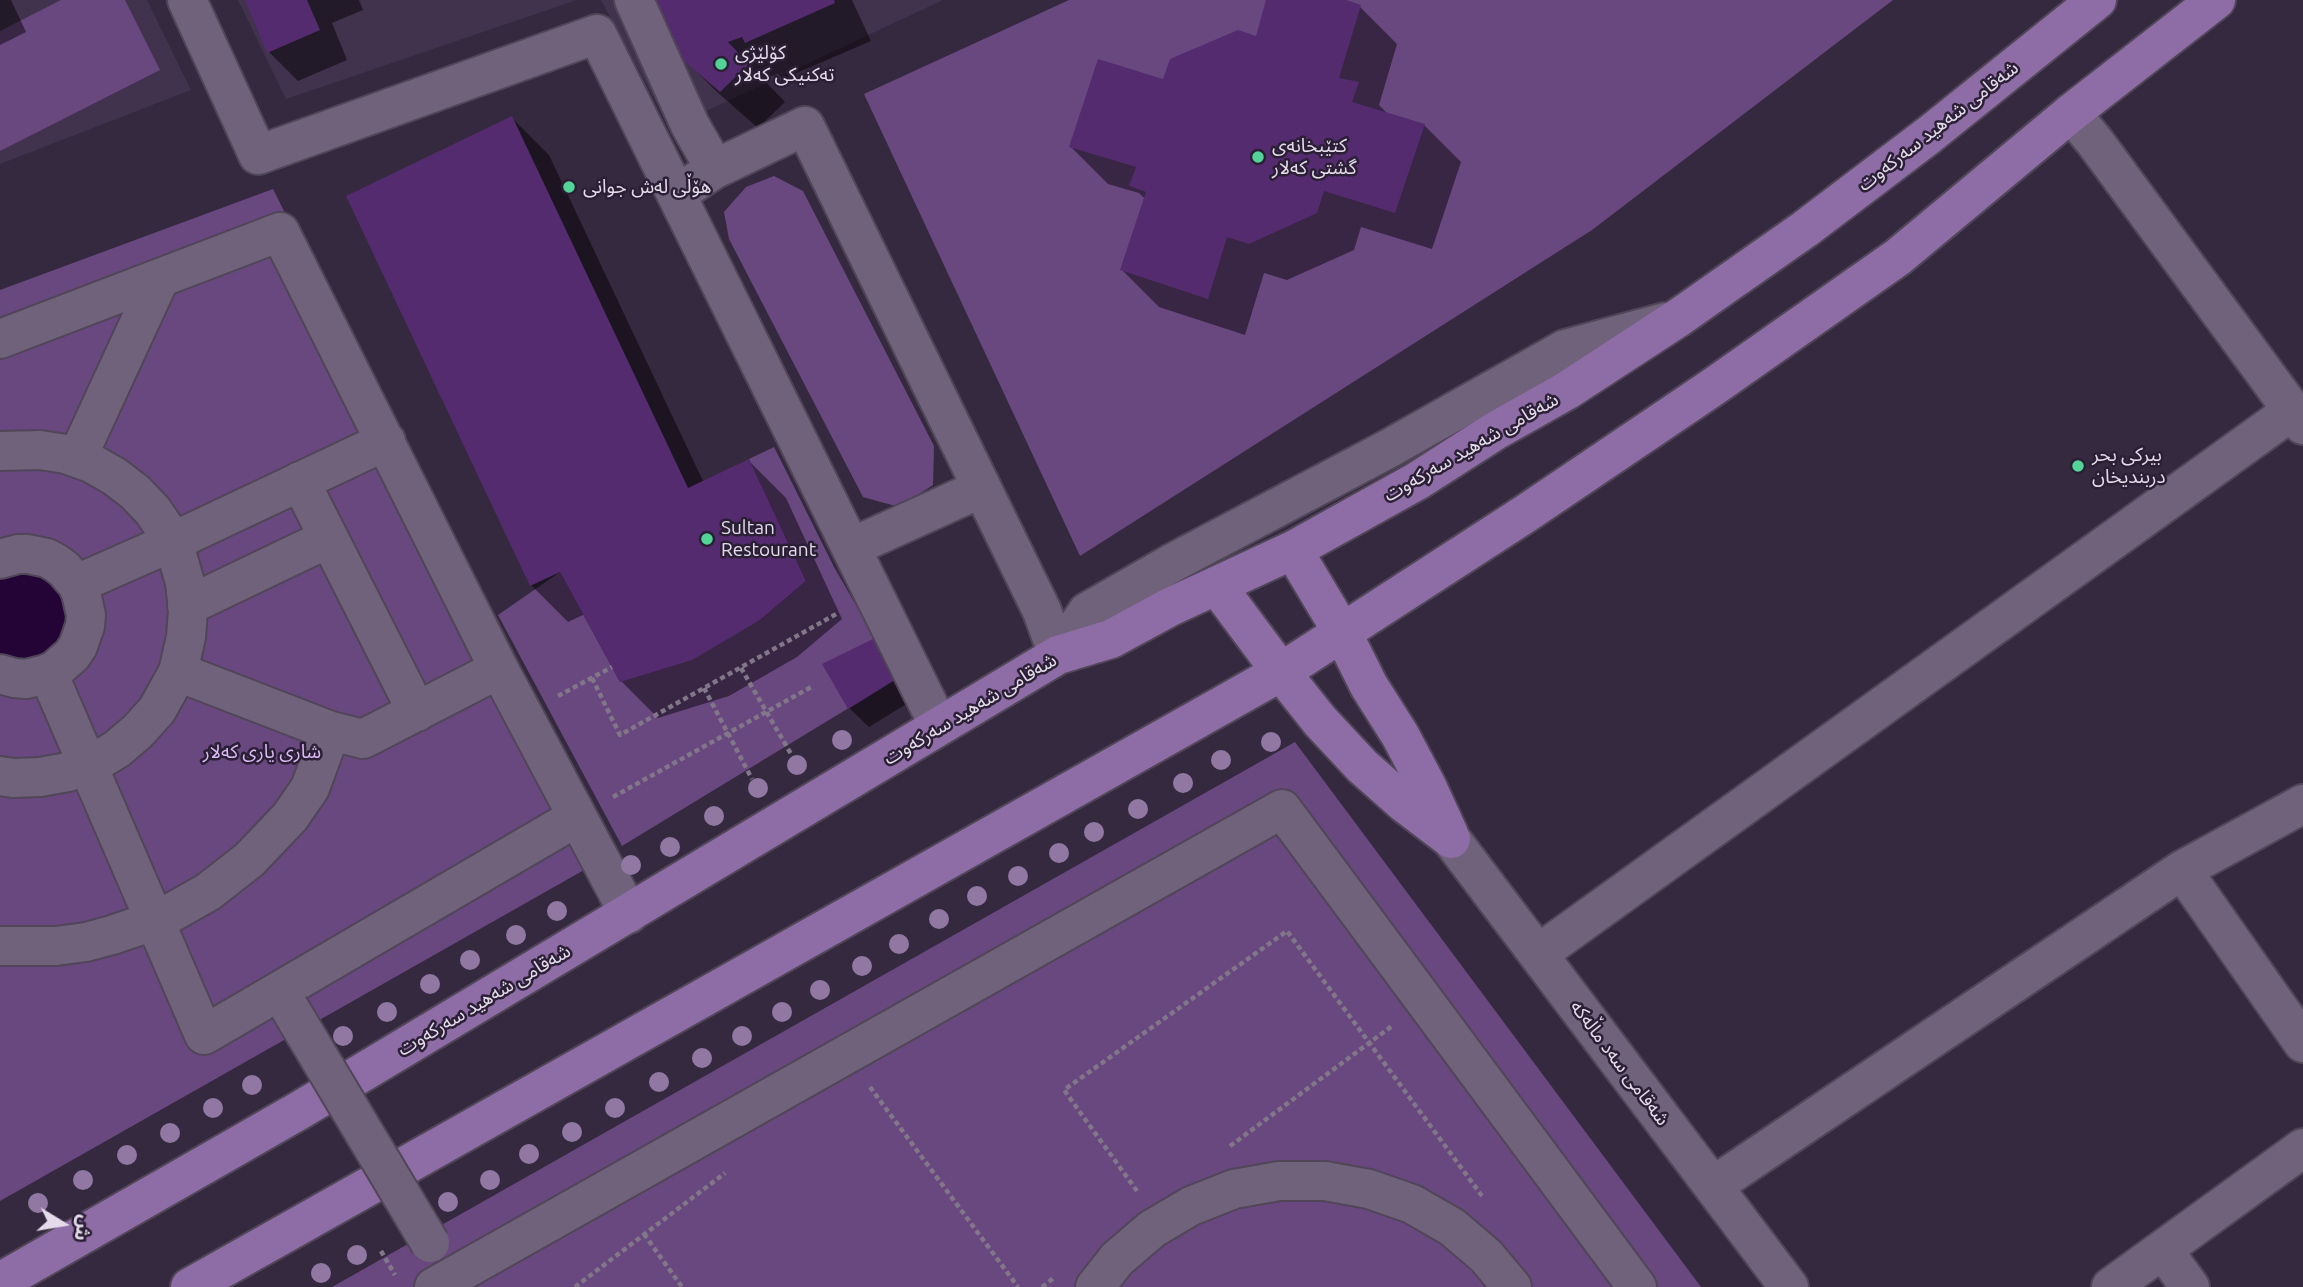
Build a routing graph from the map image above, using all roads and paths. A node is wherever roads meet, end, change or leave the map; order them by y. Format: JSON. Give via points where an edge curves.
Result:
{"nodes":[{"id":1,"x":187,"y":0,"type":"edge"},
{"id":2,"x":634,"y":0,"type":"edge"},
{"id":3,"x":2216,"y":0,"type":"edge"},
{"id":4,"x":2082,"y":5,"type":"edge"},
{"id":5,"x":2071,"y":113,"type":"junction"},
{"id":6,"x":715,"y":169,"type":"junction"},
{"id":7,"x":677,"y":194,"type":"junction"},
{"id":8,"x":160,"y":278,"type":"junction"},
{"id":9,"x":1678,"y":318,"type":"junction"},
{"id":10,"x":0,"y":339,"type":"edge"},
{"id":11,"x":2298,"y":418,"type":"edge"},
{"id":12,"x":386,"y":441,"type":"junction"},
{"id":13,"x":0,"y":452,"type":"edge"},
{"id":14,"x":77,"y":458,"type":"junction"},
{"id":15,"x":300,"y":481,"type":"junction"},
{"id":16,"x":982,"y":488,"type":"junction"},
{"id":17,"x":329,"y":538,"type":"junction"},
{"id":18,"x":172,"y":542,"type":"junction"},
{"id":19,"x":852,"y":547,"type":"junction"},
{"id":20,"x":1293,"y":550,"type":"junction"},
{"id":21,"x":0,"y":559,"type":"edge"},
{"id":22,"x":77,"y":584,"type":"junction"},
{"id":23,"x":1217,"y":586,"type":"junction"},
{"id":24,"x":187,"y":606,"type":"junction"},
{"id":25,"x":844,"y":610,"type":"dead end"},
{"id":26,"x":1342,"y":632,"type":"junction"},
{"id":27,"x":1058,"y":655,"type":"junction"},
{"id":28,"x":741,"y":668,"type":"junction"},
{"id":29,"x":499,"y":669,"type":"junction"},
{"id":30,"x":178,"y":672,"type":"junction"},
{"id":31,"x":48,"y":673,"type":"junction"},
{"id":32,"x":1281,"y":673,"type":"junction"},
{"id":33,"x":0,"y":674,"type":"edge"},
{"id":34,"x":592,"y":678,"type":"dead end"},
{"id":35,"x":813,"y":686,"type":"dead end"},
{"id":36,"x":704,"y":688,"type":"junction"},
{"id":37,"x":417,"y":712,"type":"junction"},
{"id":38,"x":766,"y":712,"type":"junction"},
{"id":39,"x":939,"y":726,"type":"junction"},
{"id":40,"x":331,"y":731,"type":"junction"},
{"id":41,"x":728,"y":734,"type":"junction"},
{"id":42,"x":792,"y":754,"type":"dead end"},
{"id":43,"x":88,"y":764,"type":"junction"},
{"id":44,"x":0,"y":776,"type":"edge"},
{"id":45,"x":752,"y":779,"type":"dead end"},
{"id":46,"x":613,"y":797,"type":"dead end"},
{"id":47,"x":2303,"y":804,"type":"edge"},
{"id":48,"x":577,"y":817,"type":"junction"},
{"id":49,"x":1451,"y":839,"type":"junction"},
{"id":50,"x":2182,"y":870,"type":"junction"},
{"id":51,"x":629,"y":914,"type":"junction"},
{"id":52,"x":155,"y":921,"type":"junction"},
{"id":53,"x":0,"y":946,"type":"edge"},
{"id":54,"x":1538,"y":954,"type":"junction"},
{"id":55,"x":1424,"y":1000,"type":"junction"},
{"id":56,"x":289,"y":1007,"type":"dead end"},
{"id":57,"x":1370,"y":1043,"type":"junction"},
{"id":58,"x":2303,"y":1043,"type":"edge"},
{"id":59,"x":867,"y":1083,"type":"dead end"},
{"id":60,"x":2303,"y":1148,"type":"edge"},
{"id":61,"x":1226,"y":1150,"type":"dead end"},
{"id":62,"x":730,"y":1169,"type":"dead end"},
{"id":63,"x":1713,"y":1186,"type":"junction"},
{"id":64,"x":1483,"y":1198,"type":"dead end"},
{"id":65,"x":1160,"y":1224,"type":"junction"},
{"id":66,"x":644,"y":1234,"type":"junction"},
{"id":67,"x":430,"y":1243,"type":"dead end"},
{"id":68,"x":2163,"y":1250,"type":"junction"},
{"id":69,"x":381,"y":1251,"type":"dead end"},
{"id":70,"x":396,"y":1277,"type":"dead end"},
{"id":71,"x":1079,"y":1279,"type":"edge"},
{"id":72,"x":0,"y":1282,"type":"edge"},
{"id":73,"x":448,"y":1284,"type":"edge"},
{"id":74,"x":190,"y":1287,"type":"edge"},
{"id":75,"x":575,"y":1287,"type":"edge"},
{"id":76,"x":682,"y":1287,"type":"edge"},
{"id":77,"x":1018,"y":1287,"type":"edge"},
{"id":78,"x":1042,"y":1287,"type":"edge"},
{"id":79,"x":1512,"y":1287,"type":"edge"},
{"id":80,"x":1637,"y":1287,"type":"edge"},
{"id":81,"x":1789,"y":1287,"type":"edge"},
{"id":82,"x":2111,"y":1287,"type":"edge"},
{"id":83,"x":2190,"y":1287,"type":"edge"}],
"edges":[{"from":1,"to":7,"type":"street","via":[[258,155],[597,34]]},
{"from":2,"to":6,"type":"street","via":[[690,125]]},
{"from":3,"to":5,"type":"main road"},
{"from":4,"to":9,"type":"main road","name":"شەقامی شەهید سەرکەوت","via":[[1918,143]]},
{"from":5,"to":11,"type":"street"},
{"from":5,"to":26,"type":"main road","via":[[1898,257],[1547,499]]},
{"from":6,"to":7,"type":"street"},
{"from":6,"to":16,"type":"street","via":[[805,126]]},
{"from":7,"to":19,"type":"street"},
{"from":8,"to":10,"type":"street"},
{"from":8,"to":12,"type":"street","via":[[280,232]]},
{"from":8,"to":14,"type":"street"},
{"from":9,"to":20,"type":"main road","name":"شەقامی شەهید سەرکەوت","via":[[1417,481]]},
{"from":9,"to":27,"type":"street","via":[[1565,349],[1087,612]]},
{"from":11,"to":54,"type":"street"},
{"from":12,"to":15,"type":"street"},
{"from":12,"to":29,"type":"street"},
{"from":13,"to":14,"type":"street","via":[[40,450]]},
{"from":14,"to":18,"type":"street","via":[[135,492]]},
{"from":15,"to":17,"type":"street"},
{"from":15,"to":18,"type":"street"},
{"from":16,"to":19,"type":"street"},
{"from":16,"to":27,"type":"street","via":[[1042,611]]},
{"from":17,"to":24,"type":"street"},
{"from":17,"to":37,"type":"street"},
{"from":18,"to":22,"type":"street"},
{"from":18,"to":24,"type":"street"},
{"from":19,"to":39,"type":"street"},
{"from":20,"to":23,"type":"main road","name":"شەقامی شەهید سەرکەوت"},
{"from":20,"to":26,"type":"main road"},
{"from":21,"to":22,"type":"street","via":[[18,554],[47,558]]},
{"from":22,"to":31,"type":"street","via":[[86,615],[82,636],[72,655]]},
{"from":23,"to":27,"type":"main road","name":"شەقامی شەهید سەرکەوت","via":[[1111,639]]},
{"from":23,"to":32,"type":"main road"},
{"from":24,"to":30,"type":"street"},
{"from":25,"to":28,"type":"path"},
{"from":26,"to":32,"type":"main road"},
{"from":26,"to":49,"type":"main road"},
{"from":27,"to":39,"type":"main road","name":"شەقامی شەهید سەرکەوت"},
{"from":28,"to":36,"type":"path"},
{"from":28,"to":38,"type":"path"},
{"from":29,"to":37,"type":"street"},
{"from":29,"to":48,"type":"street"},
{"from":30,"to":40,"type":"street"},
{"from":30,"to":43,"type":"street","via":[[157,710],[138,731]]},
{"from":31,"to":33,"type":"street","via":[[26,678]]},
{"from":31,"to":43,"type":"street"},
{"from":32,"to":49,"type":"main road","via":[[1362,766]]},
{"from":32,"to":74,"type":"main road"},
{"from":34,"to":36,"type":"path","via":[[620,735]]},
{"from":35,"to":38,"type":"path"},
{"from":36,"to":41,"type":"path"},
{"from":37,"to":40,"type":"street","via":[[363,739]]},
{"from":38,"to":41,"type":"path"},
{"from":38,"to":42,"type":"path"},
{"from":39,"to":51,"type":"main road","name":"شەقامی شەهید سەرکەوت"},
{"from":40,"to":52,"type":"street","via":[[310,788],[268,841],[208,892]]},
{"from":41,"to":45,"type":"path"},
{"from":41,"to":46,"type":"path"},
{"from":43,"to":44,"type":"street","via":[[40,777]]},
{"from":43,"to":52,"type":"street"},
{"from":47,"to":50,"type":"street"},
{"from":48,"to":51,"type":"street"},
{"from":48,"to":52,"type":"street","via":[[204,1035]]},
{"from":49,"to":54,"type":"street","name":"شەقامی سەد ماڵەکە"},
{"from":50,"to":58,"type":"street"},
{"from":50,"to":63,"type":"street"},
{"from":51,"to":72,"type":"main road","name":"شەقامی شەهید سەرکەوت"},
{"from":52,"to":53,"type":"street","via":[[86,942]]},
{"from":54,"to":63,"type":"street","name":"شەقامی سەد ماڵەکە"},
{"from":55,"to":57,"type":"path"},
{"from":55,"to":73,"type":"street","via":[[1282,809]]},
{"from":55,"to":80,"type":"street"},
{"from":56,"to":67,"type":"street","bridge":true},
{"from":57,"to":61,"type":"path"},
{"from":57,"to":64,"type":"path"},
{"from":57,"to":65,"type":"path","via":[[1287,931],[1065,1090]]},
{"from":59,"to":77,"type":"path"},
{"from":60,"to":68,"type":"street"},
{"from":62,"to":66,"type":"path"},
{"from":63,"to":81,"type":"street","name":"شەقامی سەد ماڵەکە"},
{"from":65,"to":71,"type":"street","via":[[1117,1259]]},
{"from":65,"to":79,"type":"street","via":[[1234,1189],[1279,1181],[1325,1181],[1370,1189],[1412,1204],[1452,1227],[1486,1256]]},
{"from":66,"to":75,"type":"path"},
{"from":66,"to":76,"type":"path"},
{"from":68,"to":82,"type":"street"},
{"from":68,"to":83,"type":"street"},
{"from":69,"to":70,"type":"path"},
{"from":71,"to":78,"type":"path"}]}
